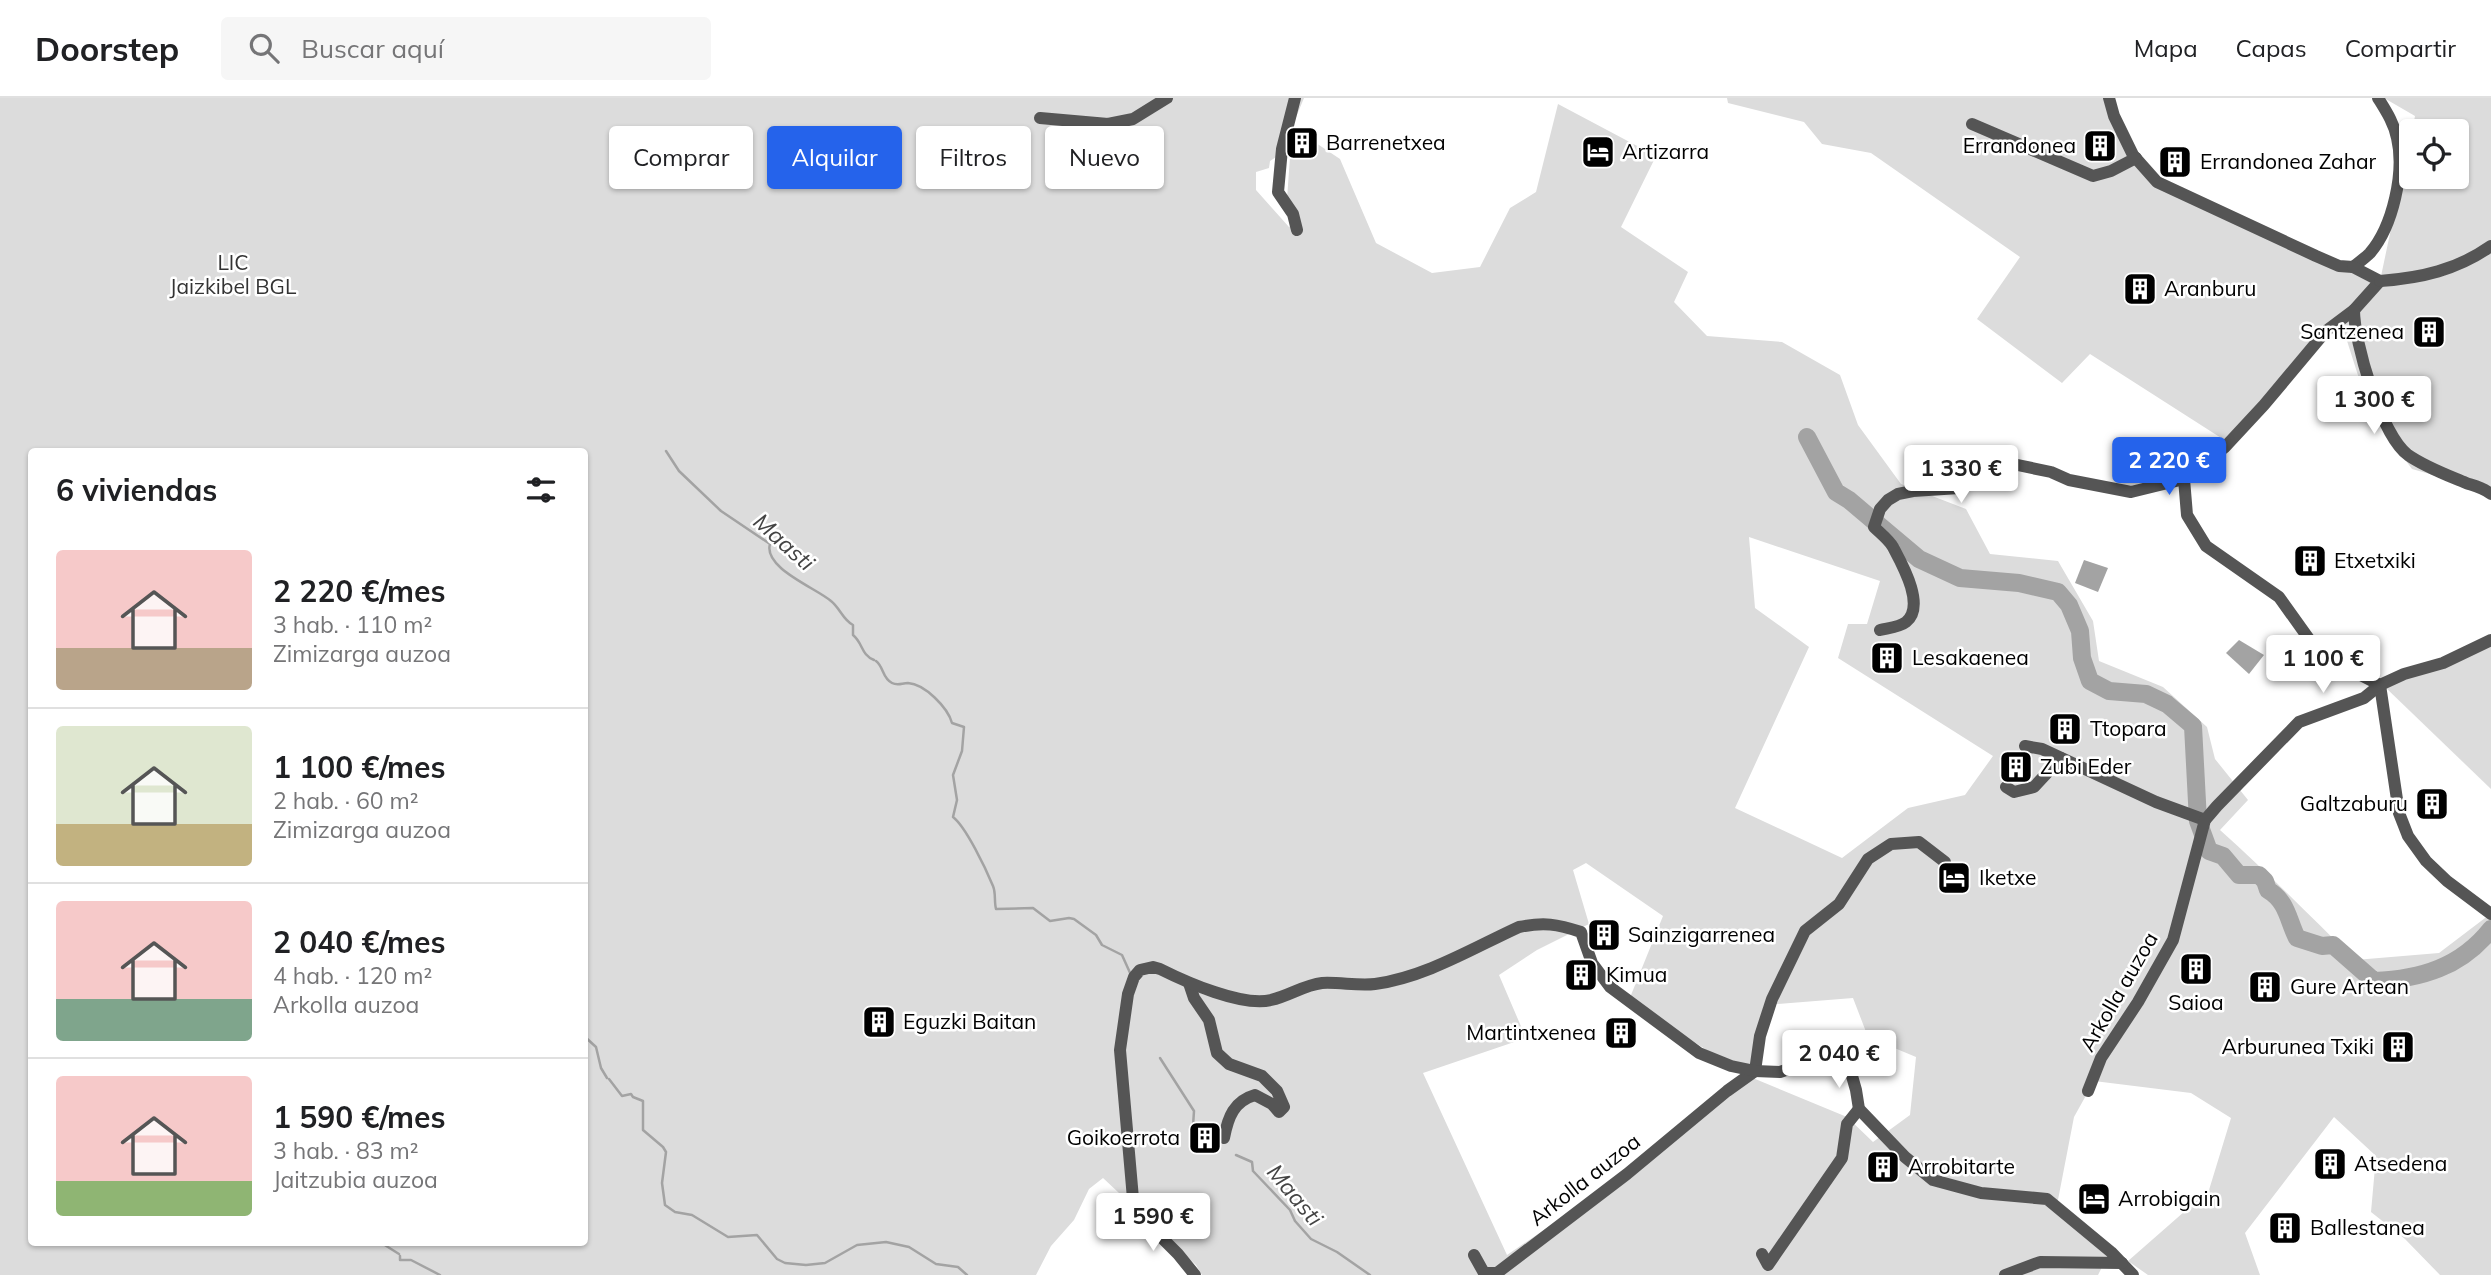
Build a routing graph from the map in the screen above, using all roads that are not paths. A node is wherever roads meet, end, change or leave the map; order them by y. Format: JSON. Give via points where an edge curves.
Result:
{"nodes":[{"id":1,"x":1167,"y":98,"type":"edge"},
{"id":2,"x":1296,"y":98,"type":"edge"},
{"id":3,"x":2378,"y":98,"type":"edge"},
{"id":4,"x":2106,"y":99,"type":"edge"},
{"id":5,"x":1041,"y":118,"type":"dead end"},
{"id":6,"x":1972,"y":124,"type":"dead end"},
{"id":7,"x":2136,"y":159,"type":"junction"},
{"id":8,"x":1297,"y":230,"type":"dead end"},
{"id":9,"x":2491,"y":246,"type":"edge"},
{"id":10,"x":2353,"y":267,"type":"junction"},
{"id":11,"x":2380,"y":281,"type":"junction"},
{"id":12,"x":2354,"y":310,"type":"junction"},
{"id":13,"x":2184,"y":480,"type":"junction"},
{"id":14,"x":2491,"y":494,"type":"edge"},
{"id":15,"x":1880,"y":630,"type":"dead end"},
{"id":16,"x":2491,"y":640,"type":"edge"},
{"id":17,"x":2379,"y":685,"type":"junction"},
{"id":18,"x":2025,"y":746,"type":"dead end"},
{"id":19,"x":2061,"y":758,"type":"junction"},
{"id":20,"x":2006,"y":787,"type":"dead end"},
{"id":21,"x":2200,"y":818,"type":"junction"},
{"id":22,"x":1945,"y":862,"type":"dead end"},
{"id":23,"x":2491,"y":914,"type":"edge"},
{"id":24,"x":1189,"y":983,"type":"junction"},
{"id":25,"x":1755,"y":1071,"type":"junction"},
{"id":26,"x":2088,"y":1091,"type":"dead end"},
{"id":27,"x":1859,"y":1109,"type":"junction"},
{"id":28,"x":1224,"y":1138,"type":"dead end"},
{"id":29,"x":1762,"y":1254,"type":"dead end"},
{"id":30,"x":1474,"y":1255,"type":"dead end"},
{"id":31,"x":2122,"y":1262,"type":"junction"},
{"id":32,"x":1195,"y":1275,"type":"edge"},
{"id":33,"x":2005,"y":1275,"type":"edge"},
{"id":34,"x":2133,"y":1275,"type":"edge"}],
"edges":[{"from":1,"to":5,"type":"street","via":[[1133,120],[1108,124]]},
{"from":2,"to":8,"type":"street","via":[[1282,149],[1278,192],[1293,214]]},
{"from":3,"to":10,"type":"street","via":[[2398,138],[2398,187],[2381,238]]},
{"from":4,"to":7,"type":"street"},
{"from":6,"to":7,"type":"street","via":[[2093,176]]},
{"from":7,"to":10,"type":"street","via":[[2157,182],[2316,257]]},
{"from":9,"to":11,"type":"street","via":[[2466,263],[2438,273]]},
{"from":10,"to":11,"type":"street"},
{"from":11,"to":12,"type":"street"},
{"from":12,"to":13,"type":"street","via":[[2326,331],[2225,447]]},
{"from":12,"to":14,"type":"street","via":[[2354,328],[2376,404],[2405,453]]},
{"from":13,"to":15,"type":"street","via":[[2131,492],[2008,463],[1992,467],[1959,488],[1898,494],[1880,509],[1874,527],[1892,545],[1909,579],[1914,611],[1907,622]]},
{"from":13,"to":17,"type":"street","via":[[2187,515],[2206,546],[2279,597],[2314,646]]},
{"from":16,"to":17,"type":"street"},
{"from":17,"to":21,"type":"street","via":[[2364,698],[2300,722]]},
{"from":17,"to":23,"type":"street","via":[[2399,813],[2408,836],[2433,868]]},
{"from":18,"to":19,"type":"street"},
{"from":19,"to":20,"type":"street","via":[[2034,786],[2014,792]]},
{"from":19,"to":21,"type":"street"},
{"from":21,"to":26,"type":"street","name":"Arkolla auzoa","via":[[2173,940],[2101,1058]]},
{"from":22,"to":25,"type":"street","via":[[1919,842],[1891,844],[1868,859],[1839,904],[1805,931],[1795,949],[1772,999]]},
{"from":24,"to":25,"type":"street","via":[[1259,1002],[1321,983],[1374,984],[1413,975],[1519,926],[1554,923],[1581,932],[1592,963],[1610,987],[1662,1027],[1699,1053]]},
{"from":24,"to":28,"type":"street","via":[[1209,1020],[1217,1053],[1262,1076],[1277,1091],[1284,1107],[1279,1112],[1255,1095],[1244,1098],[1228,1116]]},
{"from":24,"to":32,"type":"street","via":[[1153,967],[1140,970],[1128,994],[1120,1050],[1134,1210]]},
{"from":25,"to":27,"type":"street","via":[[1780,1072],[1821,1058],[1838,1059],[1850,1069]]},
{"from":25,"to":30,"type":"street","name":"Arkolla auzoa","via":[[1497,1273],[1484,1273]]},
{"from":27,"to":29,"type":"street","via":[[1847,1124],[1842,1158],[1829,1178],[1768,1265]]},
{"from":27,"to":31,"type":"street","via":[[1933,1180],[1981,1193],[2048,1199]]},
{"from":31,"to":33,"type":"street","via":[[2040,1262]]},
{"from":31,"to":34,"type":"street"}]}
